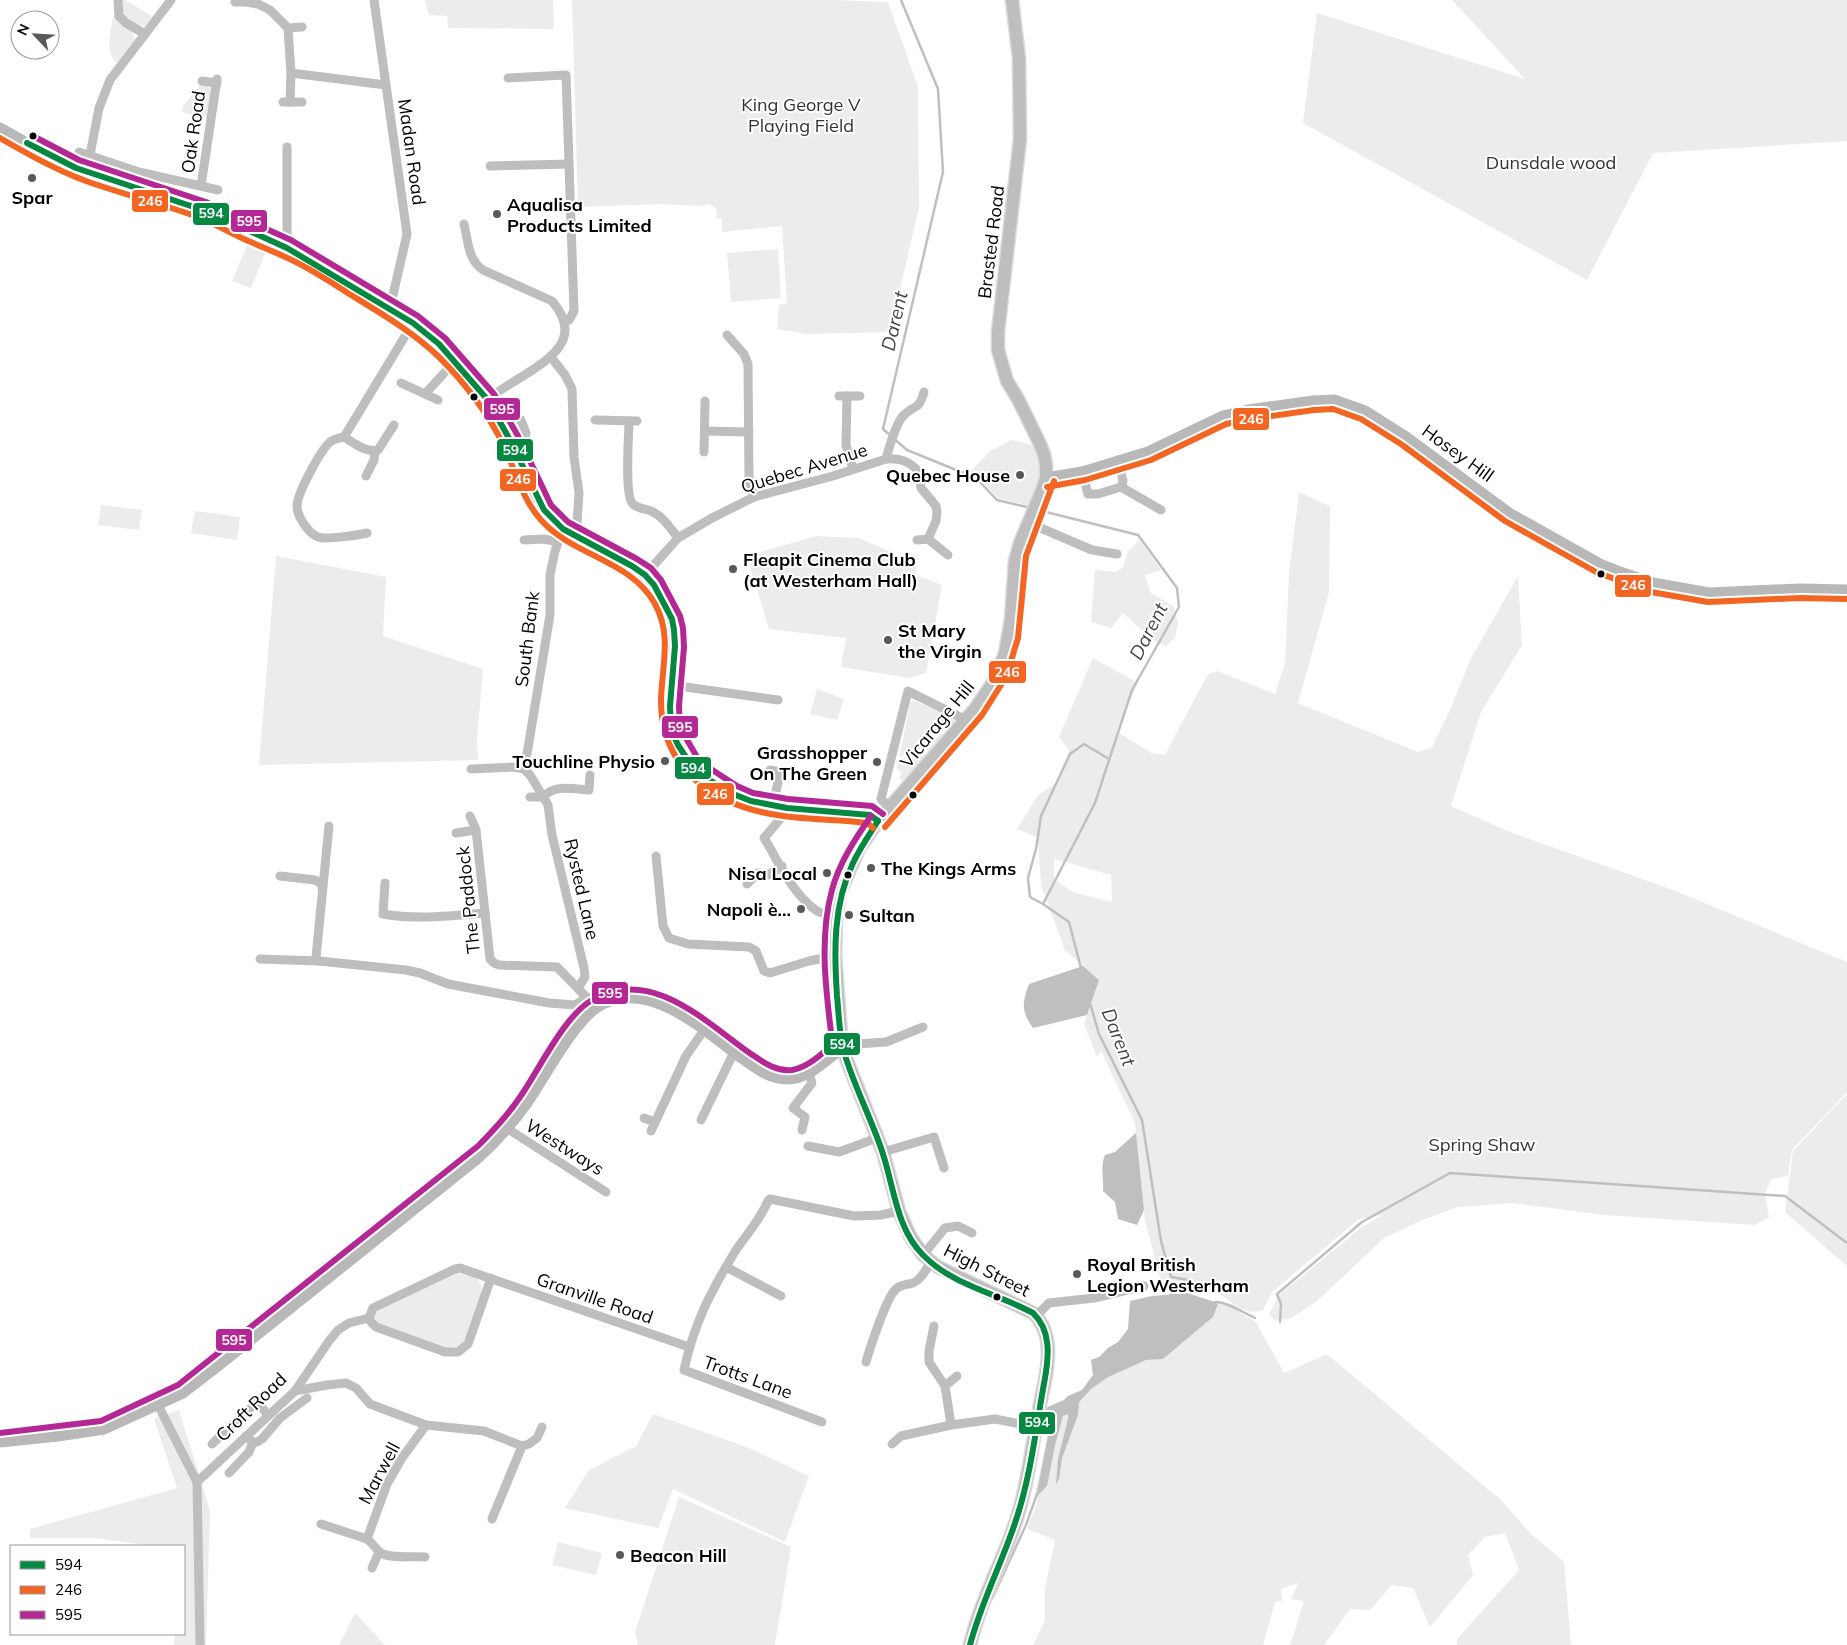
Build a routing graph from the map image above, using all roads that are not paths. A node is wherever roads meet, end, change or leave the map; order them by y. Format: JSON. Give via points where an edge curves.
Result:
{"nodes":[{"id":1,"x":118,"y":0,"type":"edge"},
{"id":2,"x":171,"y":0,"type":"edge"},
{"id":3,"x":374,"y":0,"type":"edge"},
{"id":4,"x":1012,"y":0,"type":"edge"},
{"id":5,"x":234,"y":2,"type":"dead end"},
{"id":6,"x":302,"y":26,"type":"dead end"},
{"id":7,"x":288,"y":28,"type":"junction"},
{"id":8,"x":145,"y":34,"type":"junction"},
{"id":9,"x":291,"y":73,"type":"junction"},
{"id":10,"x":508,"y":78,"type":"dead end"},
{"id":11,"x":202,"y":81,"type":"dead end"},
{"id":12,"x":386,"y":86,"type":"junction"},
{"id":13,"x":302,"y":102,"type":"dead end"},
{"id":14,"x":0,"y":128,"type":"edge"},
{"id":15,"x":287,"y":147,"type":"dead end"},
{"id":16,"x":79,"y":152,"type":"dead end"},
{"id":17,"x":90,"y":155,"type":"junction"},
{"id":18,"x":569,"y":164,"type":"junction"},
{"id":19,"x":490,"y":166,"type":"dead end"},
{"id":20,"x":139,"y":172,"type":"junction"},
{"id":21,"x":201,"y":186,"type":"junction"},
{"id":22,"x":135,"y":188,"type":"junction"},
{"id":23,"x":218,"y":190,"type":"dead end"},
{"id":24,"x":464,"y":224,"type":"dead end"},
{"id":25,"x":287,"y":248,"type":"junction"},
{"id":26,"x":390,"y":308,"type":"junction"},
{"id":27,"x":564,"y":322,"type":"junction"},
{"id":28,"x":413,"y":323,"type":"junction"},
{"id":29,"x":727,"y":335,"type":"dead end"},
{"id":30,"x":551,"y":357,"type":"junction"},
{"id":31,"x":455,"y":361,"type":"junction"},
{"id":32,"x":401,"y":383,"type":"dead end"},
{"id":33,"x":924,"y":392,"type":"dead end"},
{"id":34,"x":425,"y":394,"type":"junction"},
{"id":35,"x":860,"y":396,"type":"dead end"},
{"id":36,"x":487,"y":399,"type":"junction"},
{"id":37,"x":438,"y":400,"type":"dead end"},
{"id":38,"x":705,"y":401,"type":"dead end"},
{"id":39,"x":499,"y":418,"type":"junction"},
{"id":40,"x":595,"y":420,"type":"dead end"},
{"id":41,"x":394,"y":425,"type":"dead end"},
{"id":42,"x":705,"y":431,"type":"junction"},
{"id":43,"x":749,"y":432,"type":"junction"},
{"id":44,"x":344,"y":437,"type":"junction"},
{"id":45,"x":375,"y":451,"type":"junction"},
{"id":46,"x":704,"y":452,"type":"dead end"},
{"id":47,"x":886,"y":459,"type":"junction"},
{"id":48,"x":520,"y":460,"type":"junction"},
{"id":49,"x":1118,"y":460,"type":"junction"},
{"id":50,"x":853,"y":469,"type":"junction"},
{"id":51,"x":1082,"y":472,"type":"junction"},
{"id":52,"x":366,"y":476,"type":"dead end"},
{"id":53,"x":1046,"y":478,"type":"junction"},
{"id":54,"x":1121,"y":487,"type":"junction"},
{"id":55,"x":754,"y":497,"type":"junction"},
{"id":56,"x":1161,"y":510,"type":"dead end"},
{"id":57,"x":1029,"y":523,"type":"junction"},
{"id":58,"x":563,"y":529,"type":"junction"},
{"id":59,"x":367,"y":533,"type":"dead end"},
{"id":60,"x":576,"y":537,"type":"junction"},
{"id":61,"x":678,"y":538,"type":"junction"},
{"id":62,"x":928,"y":538,"type":"junction"},
{"id":63,"x":524,"y":540,"type":"dead end"},
{"id":64,"x":917,"y":540,"type":"dead end"},
{"id":65,"x":558,"y":542,"type":"junction"},
{"id":66,"x":1117,"y":554,"type":"dead end"},
{"id":67,"x":948,"y":555,"type":"dead end"},
{"id":68,"x":645,"y":575,"type":"junction"},
{"id":69,"x":1847,"y":590,"type":"edge"},
{"id":70,"x":671,"y":685,"type":"junction"},
{"id":71,"x":778,"y":700,"type":"dead end"},
{"id":72,"x":966,"y":720,"type":"junction"},
{"id":73,"x":527,"y":754,"type":"dead end"},
{"id":74,"x":471,"y":769,"type":"dead end"},
{"id":75,"x":770,"y":770,"type":"dead end"},
{"id":76,"x":590,"y":775,"type":"dead end"},
{"id":77,"x":530,"y":797,"type":"dead end"},
{"id":78,"x":543,"y":797,"type":"junction"},
{"id":79,"x":774,"y":806,"type":"junction"},
{"id":80,"x":787,"y":808,"type":"junction"},
{"id":81,"x":890,"y":808,"type":"junction"},
{"id":82,"x":470,"y":816,"type":"dead end"},
{"id":83,"x":878,"y":821,"type":"junction"},
{"id":84,"x":329,"y":826,"type":"dead end"},
{"id":85,"x":476,"y":830,"type":"junction"},
{"id":86,"x":456,"y":833,"type":"dead end"},
{"id":87,"x":656,"y":856,"type":"dead end"},
{"id":88,"x":782,"y":866,"type":"junction"},
{"id":89,"x":280,"y":876,"type":"dead end"},
{"id":90,"x":384,"y":883,"type":"dead end"},
{"id":91,"x":747,"y":884,"type":"dead end"},
{"id":92,"x":322,"y":888,"type":"junction"},
{"id":93,"x":485,"y":913,"type":"junction"},
{"id":94,"x":836,"y":916,"type":"junction"},
{"id":95,"x":835,"y":956,"type":"junction"},
{"id":96,"x":260,"y":959,"type":"dead end"},
{"id":97,"x":319,"y":961,"type":"junction"},
{"id":98,"x":578,"y":988,"type":"junction"},
{"id":99,"x":587,"y":998,"type":"junction"},
{"id":100,"x":597,"y":1008,"type":"junction"},
{"id":101,"x":923,"y":1027,"type":"dead end"},
{"id":102,"x":704,"y":1030,"type":"junction"},
{"id":103,"x":842,"y":1046,"type":"junction"},
{"id":104,"x":734,"y":1052,"type":"junction"},
{"id":105,"x":808,"y":1073,"type":"junction"},
{"id":106,"x":644,"y":1118,"type":"dead end"},
{"id":107,"x":701,"y":1120,"type":"dead end"},
{"id":108,"x":655,"y":1122,"type":"junction"},
{"id":109,"x":508,"y":1129,"type":"junction"},
{"id":110,"x":802,"y":1130,"type":"dead end"},
{"id":111,"x":651,"y":1131,"type":"dead end"},
{"id":112,"x":877,"y":1138,"type":"junction"},
{"id":113,"x":808,"y":1146,"type":"dead end"},
{"id":114,"x":883,"y":1152,"type":"junction"},
{"id":115,"x":944,"y":1168,"type":"dead end"},
{"id":116,"x":606,"y":1192,"type":"dead end"},
{"id":117,"x":899,"y":1211,"type":"junction"},
{"id":118,"x":972,"y":1233,"type":"dead end"},
{"id":119,"x":927,"y":1258,"type":"junction"},
{"id":120,"x":726,"y":1267,"type":"junction"},
{"id":121,"x":491,"y":1278,"type":"junction"},
{"id":122,"x":1144,"y":1286,"type":"dead end"},
{"id":123,"x":781,"y":1296,"type":"dead end"},
{"id":124,"x":1036,"y":1316,"type":"junction"},
{"id":125,"x":369,"y":1318,"type":"junction"},
{"id":126,"x":934,"y":1326,"type":"dead end"},
{"id":127,"x":689,"y":1347,"type":"junction"},
{"id":128,"x":866,"y":1362,"type":"dead end"},
{"id":129,"x":957,"y":1376,"type":"dead end"},
{"id":130,"x":945,"y":1386,"type":"junction"},
{"id":131,"x":295,"y":1392,"type":"junction"},
{"id":132,"x":307,"y":1398,"type":"dead end"},
{"id":133,"x":158,"y":1405,"type":"junction"},
{"id":134,"x":268,"y":1415,"type":"junction"},
{"id":135,"x":822,"y":1422,"type":"dead end"},
{"id":136,"x":426,"y":1425,"type":"junction"},
{"id":137,"x":951,"y":1425,"type":"junction"},
{"id":138,"x":542,"y":1427,"type":"dead end"},
{"id":139,"x":1036,"y":1427,"type":"junction"},
{"id":140,"x":250,"y":1439,"type":"junction"},
{"id":141,"x":0,"y":1442,"type":"edge"},
{"id":142,"x":212,"y":1444,"type":"dead end"},
{"id":143,"x":892,"y":1444,"type":"dead end"},
{"id":144,"x":522,"y":1446,"type":"junction"},
{"id":145,"x":229,"y":1473,"type":"dead end"},
{"id":146,"x":197,"y":1482,"type":"junction"},
{"id":147,"x":492,"y":1519,"type":"dead end"},
{"id":148,"x":321,"y":1524,"type":"dead end"},
{"id":149,"x":366,"y":1539,"type":"junction"},
{"id":150,"x":379,"y":1552,"type":"junction"},
{"id":151,"x":424,"y":1557,"type":"dead end"},
{"id":152,"x":372,"y":1568,"type":"dead end"},
{"id":153,"x":200,"y":1645,"type":"edge"},
{"id":154,"x":970,"y":1645,"type":"edge"}],
"edges":[{"from":1,"to":8,"type":"street","via":[[119,16]]},
{"from":2,"to":8,"type":"street"},
{"from":3,"to":12,"type":"street","name":"Madan Road"},
{"from":4,"to":53,"type":"main road","name":"Brasted Road","via":[[1019,58],[1020,139],[998,350],[1007,381],[1044,454]]},
{"from":5,"to":7,"type":"street","via":[[258,4],[270,10]]},
{"from":6,"to":7,"type":"street"},
{"from":7,"to":9,"type":"street"},
{"from":8,"to":17,"type":"street","via":[[105,91]]},
{"from":9,"to":12,"type":"street"},
{"from":9,"to":13,"type":"street","via":[[287,102]]},
{"from":10,"to":18,"type":"street","via":[[566,75]]},
{"from":11,"to":21,"type":"street","name":"Oak Road","via":[[217,81]]},
{"from":12,"to":26,"type":"street","name":"Madan Road","via":[[407,234]]},
{"from":14,"to":22,"type":"main road","via":[[76,168]]},
{"from":15,"to":25,"type":"street"},
{"from":16,"to":17,"type":"street"},
{"from":17,"to":20,"type":"street"},
{"from":18,"to":19,"type":"street"},
{"from":18,"to":27,"type":"street","via":[[574,311]]},
{"from":20,"to":21,"type":"street"},
{"from":20,"to":22,"type":"street"},
{"from":21,"to":23,"type":"street"},
{"from":22,"to":25,"type":"main road","via":[[203,210]]},
{"from":24,"to":27,"type":"street","via":[[474,264],[552,301]]},
{"from":25,"to":26,"type":"main road"},
{"from":26,"to":28,"type":"main road"},
{"from":27,"to":30,"type":"street","via":[[564,336]]},
{"from":28,"to":31,"type":"main road"},
{"from":28,"to":44,"type":"street"},
{"from":29,"to":43,"type":"street","via":[[744,354],[748,364]]},
{"from":30,"to":36,"type":"street"},
{"from":30,"to":60,"type":"street","via":[[572,389],[574,457],[579,493]]},
{"from":31,"to":34,"type":"street"},
{"from":31,"to":36,"type":"main road"},
{"from":32,"to":34,"type":"street"},
{"from":33,"to":47,"type":"street","via":[[920,405],[903,415]]},
{"from":34,"to":37,"type":"street"},
{"from":35,"to":50,"type":"street","via":[[843,396],[846,445]]},
{"from":36,"to":39,"type":"main road"},
{"from":38,"to":42,"type":"street"},
{"from":39,"to":48,"type":"main road"},
{"from":39,"to":48,"type":"street","via":[[521,420],[526,433]]},
{"from":40,"to":61,"type":"street","via":[[633,421],[629,498],[634,505],[660,516]]},
{"from":41,"to":45,"type":"street"},
{"from":42,"to":43,"type":"street"},
{"from":42,"to":46,"type":"street"},
{"from":43,"to":55,"type":"street","via":[[750,481]]},
{"from":44,"to":45,"type":"street"},
{"from":44,"to":59,"type":"street","via":[[330,442],[318,458],[298,499],[299,517],[316,537]]},
{"from":45,"to":52,"type":"street"},
{"from":47,"to":50,"type":"street","name":"Quebec Avenue"},
{"from":47,"to":62,"type":"street","name":"Quebec Avenue","via":[[906,461],[918,471],[921,488],[937,512]]},
{"from":48,"to":58,"type":"main road","via":[[544,510]]},
{"from":49,"to":51,"type":"main road","name":"Hosey Hill"},
{"from":49,"to":54,"type":"street","via":[[1123,481]]},
{"from":49,"to":69,"type":"main road","name":"Hosey Hill","via":[[1148,452],[1224,416],[1334,400],[1365,411],[1406,436],[1509,512],[1575,551],[1623,573],[1653,583],[1709,594]]},
{"from":50,"to":55,"type":"street","name":"Quebec Avenue"},
{"from":51,"to":53,"type":"main road","name":"Hosey Hill"},
{"from":51,"to":54,"type":"street","via":[[1088,494]]},
{"from":53,"to":57,"type":"main road","name":"Vicarage Hill"},
{"from":54,"to":56,"type":"street"},
{"from":55,"to":61,"type":"street","name":"Quebec Avenue"},
{"from":57,"to":66,"type":"street","via":[[1092,550]]},
{"from":57,"to":72,"type":"main road","name":"Vicarage Hill","via":[[1015,561],[1004,659],[992,684]]},
{"from":58,"to":60,"type":"main road"},
{"from":58,"to":65,"type":"street","name":"South Bank"},
{"from":60,"to":68,"type":"main road"},
{"from":61,"to":68,"type":"street","name":"Quebec Avenue"},
{"from":62,"to":64,"type":"street"},
{"from":62,"to":67,"type":"street"},
{"from":63,"to":65,"type":"street"},
{"from":65,"to":73,"type":"street","name":"South Bank","via":[[550,575],[550,616]]},
{"from":68,"to":70,"type":"main road","via":[[659,593],[672,619],[675,646]]},
{"from":70,"to":71,"type":"street"},
{"from":70,"to":79,"type":"main road","via":[[671,730],[686,759],[706,778],[733,794]]},
{"from":72,"to":81,"type":"main road","name":"Vicarage Hill"},
{"from":72,"to":81,"type":"street","via":[[908,691],[881,799]]},
{"from":74,"to":78,"type":"street","name":"Rysted Lane","via":[[524,769]]},
{"from":75,"to":79,"type":"street","via":[[780,772]]},
{"from":76,"to":78,"type":"street","via":[[590,790],[556,789]]},
{"from":77,"to":78,"type":"street"},
{"from":78,"to":98,"type":"street","name":"Rysted Lane","via":[[548,805],[552,835],[584,968],[584,977]]},
{"from":79,"to":80,"type":"main road"},
{"from":80,"to":83,"type":"main road","via":[[866,814]]},
{"from":80,"to":88,"type":"street","via":[[764,838]]},
{"from":81,"to":83,"type":"main road","name":"Vicarage Hill"},
{"from":82,"to":85,"type":"street","name":"The Paddock"},
{"from":83,"to":94,"type":"main road","name":"Vicarage Hill","via":[[859,849],[840,892]]},
{"from":84,"to":92,"type":"street"},
{"from":85,"to":86,"type":"street","name":"The Paddock"},
{"from":85,"to":93,"type":"street","name":"The Paddock"},
{"from":87,"to":95,"type":"street","via":[[663,926],[669,938],[688,944],[749,947],[756,951],[764,971],[770,973],[809,960]]},
{"from":88,"to":91,"type":"street","via":[[768,875],[758,873]]},
{"from":88,"to":94,"type":"street","via":[[789,882],[816,910]]},
{"from":89,"to":92,"type":"street","via":[[316,880]]},
{"from":90,"to":93,"type":"street","via":[[383,914],[426,918]]},
{"from":92,"to":97,"type":"street","via":[[316,957]]},
{"from":93,"to":98,"type":"street","name":"The Paddock","via":[[488,953],[494,963],[557,966]]},
{"from":94,"to":95,"type":"main road","name":"High Street"},
{"from":95,"to":103,"type":"main road","name":"High Street"},
{"from":96,"to":97,"type":"street"},
{"from":97,"to":99,"type":"street","via":[[406,970],[448,984],[556,1004],[575,1005]]},
{"from":98,"to":99,"type":"street","name":"The Paddock"},
{"from":99,"to":100,"type":"street","name":"The Paddock"},
{"from":100,"to":102,"type":"main road","via":[[621,998],[644,999],[667,1007]]},
{"from":100,"to":109,"type":"main road","via":[[573,1034]]},
{"from":101,"to":103,"type":"street","via":[[886,1042]]},
{"from":102,"to":104,"type":"main road"},
{"from":102,"to":108,"type":"street","via":[[686,1056]]},
{"from":103,"to":105,"type":"main road"},
{"from":103,"to":112,"type":"main road","name":"High Street"},
{"from":104,"to":105,"type":"main road","via":[[768,1076],[788,1079]]},
{"from":104,"to":107,"type":"street"},
{"from":105,"to":110,"type":"street","via":[[812,1083],[793,1108],[805,1117]]},
{"from":106,"to":108,"type":"street"},
{"from":108,"to":111,"type":"street"},
{"from":109,"to":116,"type":"street","name":"Westways"},
{"from":109,"to":133,"type":"main road","via":[[470,1165],[218,1366],[183,1393]]},
{"from":112,"to":113,"type":"street","via":[[839,1152]]},
{"from":112,"to":114,"type":"main road","name":"High Street"},
{"from":114,"to":115,"type":"street","via":[[934,1137]]},
{"from":114,"to":117,"type":"main road","name":"High Street"},
{"from":117,"to":119,"type":"main road","name":"High Street","via":[[910,1236]]},
{"from":117,"to":120,"type":"street","via":[[854,1216],[770,1199]]},
{"from":118,"to":119,"type":"street","via":[[958,1226],[945,1228]]},
{"from":119,"to":124,"type":"main road","name":"High Street"},
{"from":119,"to":128,"type":"street","via":[[920,1278],[895,1290]]},
{"from":120,"to":123,"type":"street"},
{"from":120,"to":127,"type":"street","via":[[699,1317]]},
{"from":121,"to":125,"type":"street","name":"Granville Road","via":[[455,1269],[373,1308]]},
{"from":121,"to":125,"type":"street","via":[[468,1344],[458,1352],[445,1352],[376,1327]]},
{"from":121,"to":127,"type":"street","name":"Granville Road"},
{"from":122,"to":124,"type":"street","via":[[1094,1298],[1055,1301]]},
{"from":124,"to":139,"type":"main road","name":"High Street","via":[[1045,1331],[1048,1353]]},
{"from":125,"to":131,"type":"street","name":"Croft Road","via":[[348,1323],[338,1330]]},
{"from":126,"to":130,"type":"street","via":[[929,1362]]},
{"from":127,"to":135,"type":"street","name":"Trotts Lane","via":[[684,1370]]},
{"from":129,"to":130,"type":"street"},
{"from":130,"to":137,"type":"street"},
{"from":131,"to":134,"type":"street","name":"Croft Road"},
{"from":131,"to":136,"type":"street","via":[[346,1383],[356,1388],[370,1404]]},
{"from":132,"to":140,"type":"street","via":[[280,1418],[262,1439],[257,1442]]},
{"from":133,"to":141,"type":"main road","via":[[104,1428]]},
{"from":133,"to":146,"type":"street"},
{"from":134,"to":140,"type":"street","name":"Croft Road"},
{"from":134,"to":142,"type":"street","via":[[257,1402]]},
{"from":136,"to":144,"type":"street","via":[[484,1431]]},
{"from":136,"to":149,"type":"street","name":"Marwell","via":[[387,1484]]},
{"from":137,"to":139,"type":"street","via":[[994,1419]]},
{"from":137,"to":143,"type":"street","via":[[901,1436]]},
{"from":138,"to":144,"type":"street","via":[[538,1438]]},
{"from":139,"to":154,"type":"main road","name":"High Street","via":[[1016,1522],[981,1604]]},
{"from":140,"to":145,"type":"street","via":[[249,1452]]},
{"from":140,"to":146,"type":"street","name":"Croft Road"},
{"from":144,"to":147,"type":"street"},
{"from":146,"to":153,"type":"street"},
{"from":148,"to":149,"type":"street"},
{"from":149,"to":150,"type":"street"},
{"from":150,"to":151,"type":"street","via":[[387,1556]]},
{"from":150,"to":152,"type":"street"}]}
